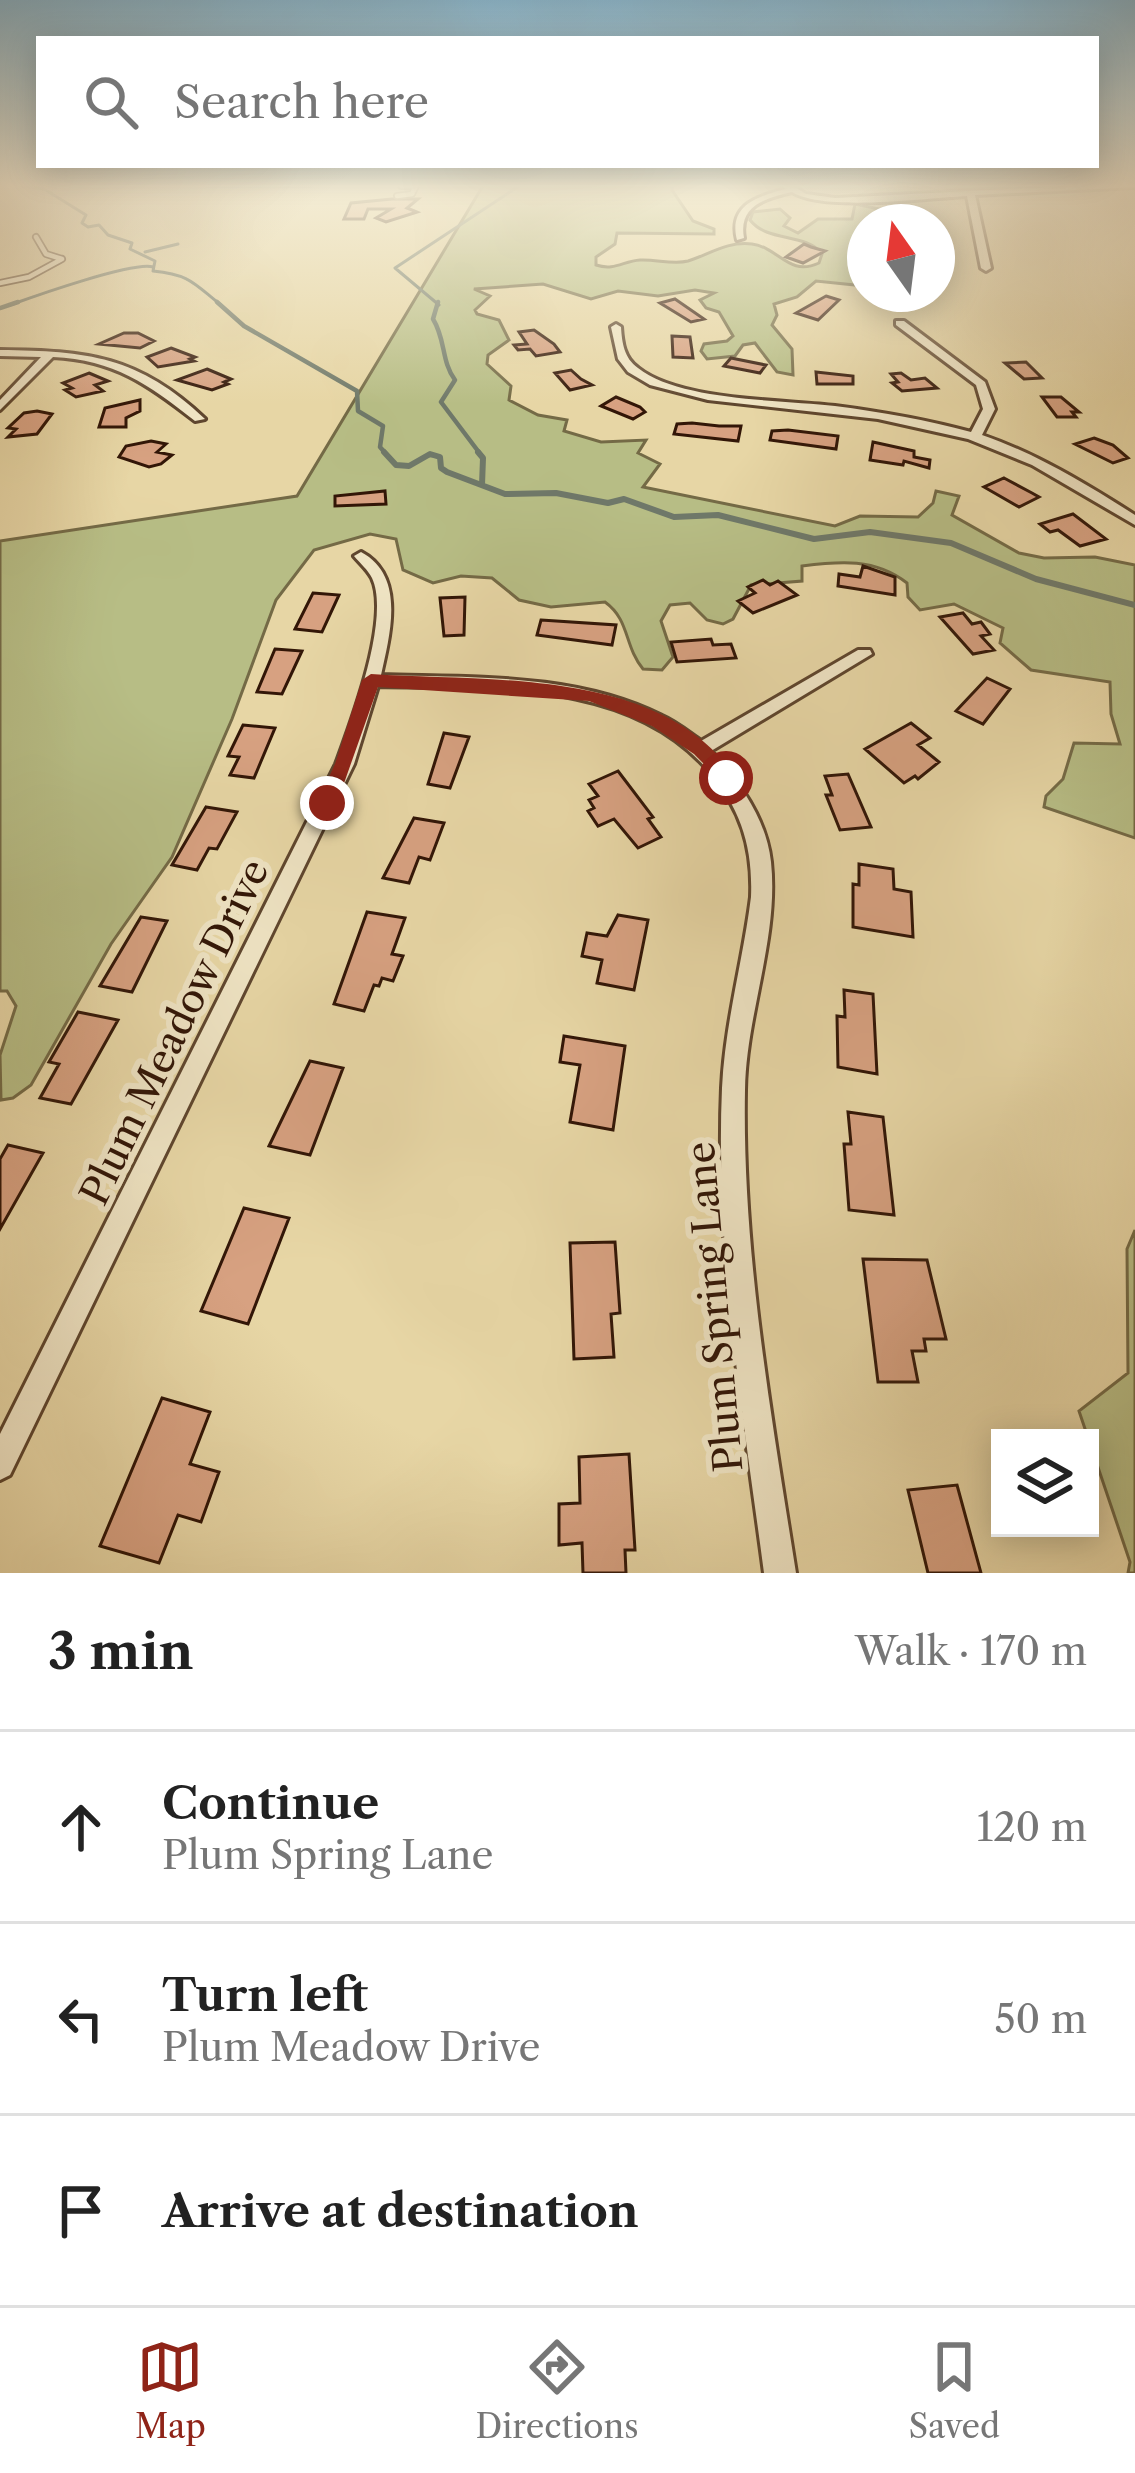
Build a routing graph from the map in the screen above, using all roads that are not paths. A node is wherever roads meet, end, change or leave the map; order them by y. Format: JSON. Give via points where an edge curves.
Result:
{"nodes":[{"id":1,"x":55,"y":257,"type":"edge"},
{"id":2,"x":984,"y":257,"type":"edge"},
{"id":3,"x":986,"y":268,"type":"dead end"},
{"id":4,"x":0,"y":283,"type":"edge"},
{"id":5,"x":900,"y":323,"type":"dead end"},
{"id":6,"x":616,"y":327,"type":"dead end"},
{"id":7,"x":0,"y":353,"type":"edge"},
{"id":8,"x":50,"y":354,"type":"junction"},
{"id":9,"x":0,"y":407,"type":"edge"},
{"id":10,"x":199,"y":419,"type":"dead end"},
{"id":11,"x":975,"y":437,"type":"junction"},
{"id":12,"x":1135,"y":520,"type":"edge"},
{"id":13,"x":362,"y":556,"type":"dead end"},
{"id":14,"x":864,"y":654,"type":"dead end"},
{"id":15,"x":371,"y":680,"type":"junction"},
{"id":16,"x":701,"y":749,"type":"junction"},
{"id":17,"x":0,"y":1465,"type":"edge"},
{"id":18,"x":780,"y":1573,"type":"edge"}],
"edges":[{"from":1,"to":4,"type":"lane","via":[[62,260]]},
{"from":2,"to":3,"type":"street"},
{"from":5,"to":11,"type":"street","via":[[981,383],[989,409]]},
{"from":6,"to":11,"type":"street","via":[[628,365],[680,391],[890,417]]},
{"from":7,"to":8,"type":"street"},
{"from":8,"to":9,"type":"street"},
{"from":8,"to":10,"type":"street","via":[[109,359]]},
{"from":11,"to":12,"type":"street","via":[[1056,471]]},
{"from":13,"to":15,"type":"street","name":"Plum Meadow Drive","via":[[382,588]]},
{"from":14,"to":16,"type":"street"},
{"from":15,"to":16,"type":"street","name":"Plum Spring Lane","via":[[592,694]]},
{"from":15,"to":17,"type":"street","name":"Plum Meadow Drive","via":[[327,803]]},
{"from":16,"to":18,"type":"street","name":"Plum Spring Lane","via":[[738,795],[762,865],[733,1069],[733,1156],[737,1251]]}]}
